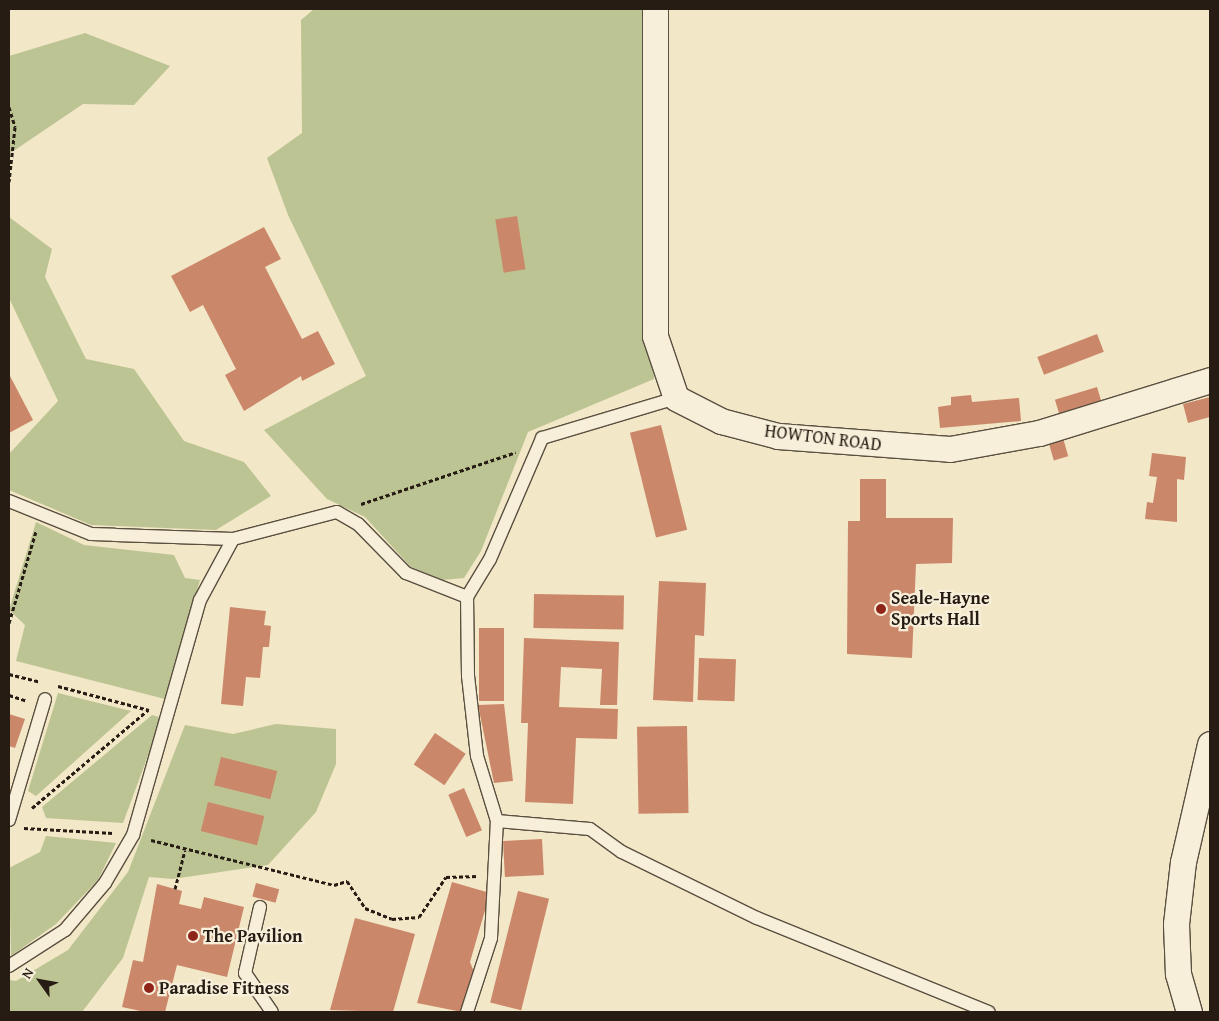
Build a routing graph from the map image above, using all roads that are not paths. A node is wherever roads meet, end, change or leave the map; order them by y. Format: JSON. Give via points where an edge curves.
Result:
{"nodes":[{"id":1,"x":655,"y":9,"type":"edge"},
{"id":2,"x":1210,"y":380,"type":"edge"},
{"id":3,"x":676,"y":398,"type":"junction"},
{"id":4,"x":9,"y":501,"type":"edge"},
{"id":5,"x":233,"y":539,"type":"junction"},
{"id":6,"x":467,"y":596,"type":"junction"},
{"id":7,"x":45,"y":699,"type":"dead end"},
{"id":8,"x":1210,"y":744,"type":"edge"},
{"id":9,"x":9,"y":820,"type":"edge"},
{"id":10,"x":497,"y":821,"type":"junction"},
{"id":11,"x":260,"y":907,"type":"dead end"},
{"id":12,"x":9,"y":966,"type":"edge"},
{"id":13,"x":266,"y":1010,"type":"edge"},
{"id":14,"x":467,"y":1012,"type":"edge"},
{"id":15,"x":988,"y":1012,"type":"edge"},
{"id":16,"x":1189,"y":1012,"type":"edge"}],
"edges":[{"from":1,"to":3,"type":"street","via":[[655,336]]},
{"from":2,"to":3,"type":"street","name":"HOWTON ROAD","via":[[1039,433],[950,449],[778,436],[721,421]]},
{"from":3,"to":6,"type":"lane","via":[[542,438],[490,559]]},
{"from":4,"to":5,"type":"lane","via":[[91,534]]},
{"from":5,"to":6,"type":"lane","via":[[337,512],[358,524],[406,573]]},
{"from":5,"to":12,"type":"lane","via":[[200,600],[172,711],[133,835],[105,883],[65,930]]},
{"from":6,"to":10,"type":"lane","via":[[468,676],[478,756]]},
{"from":7,"to":9,"type":"lane"},
{"from":8,"to":16,"type":"street","via":[[1182,862],[1176,924],[1178,974]]},
{"from":10,"to":14,"type":"lane","via":[[491,938]]},
{"from":10,"to":15,"type":"lane","via":[[590,829],[622,852],[757,918]]},
{"from":11,"to":13,"type":"lane","via":[[244,973]]}]}
